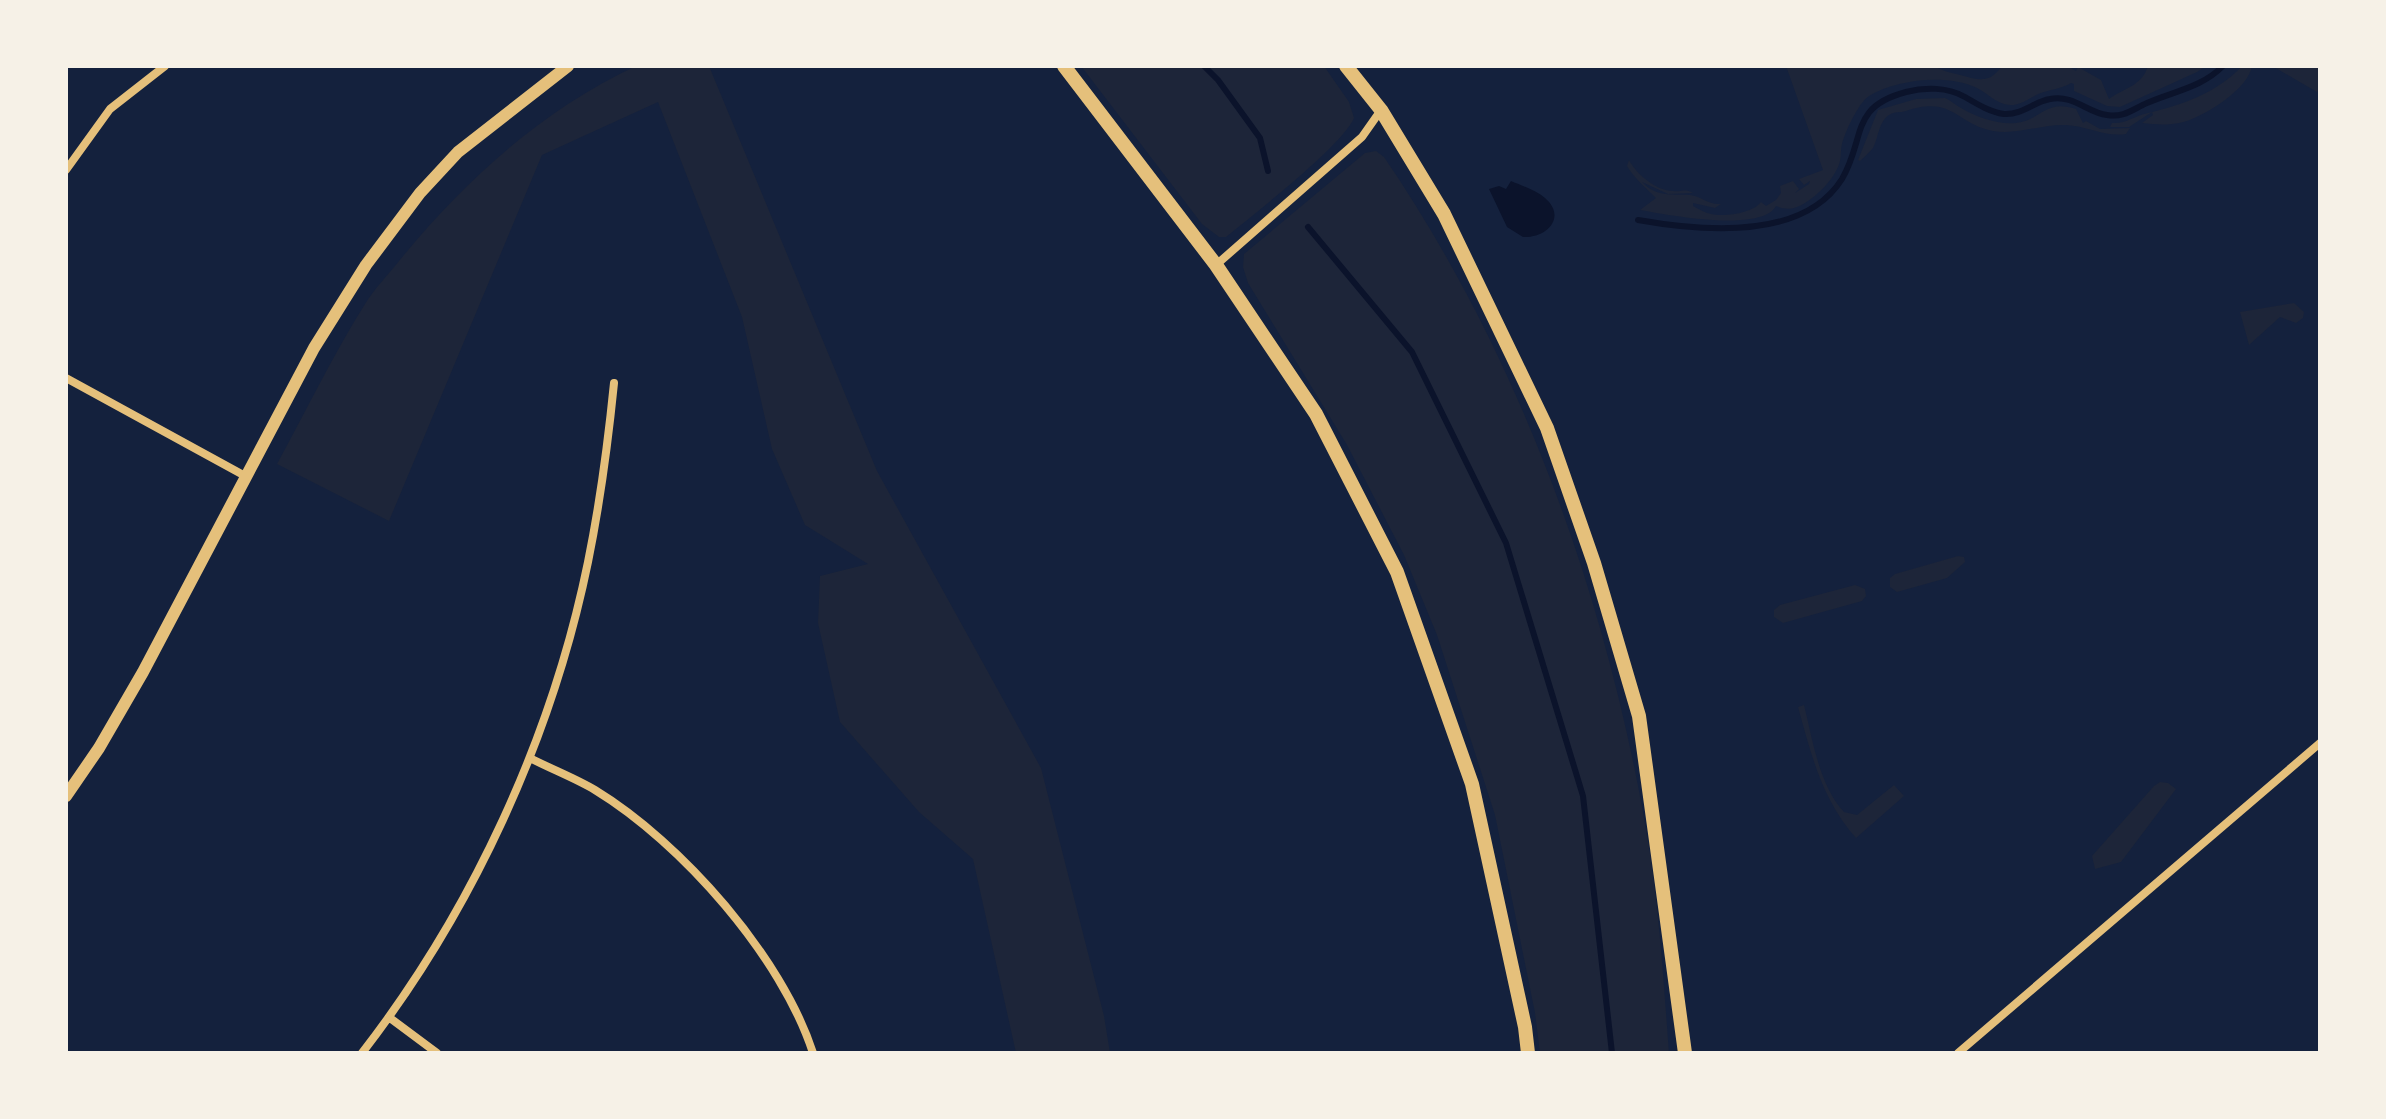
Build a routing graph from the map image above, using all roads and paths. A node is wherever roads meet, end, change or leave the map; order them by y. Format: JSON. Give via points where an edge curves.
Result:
{"nodes":[{"id":1,"x":165,"y":66,"type":"edge"},
{"id":2,"x":568,"y":66,"type":"edge"},
{"id":3,"x":1064,"y":66,"type":"edge"},
{"id":4,"x":1346,"y":66,"type":"edge"},
{"id":5,"x":1381,"y":110,"type":"junction"},
{"id":6,"x":66,"y":170,"type":"edge"},
{"id":7,"x":1216,"y":265,"type":"junction"},
{"id":8,"x":66,"y":378,"type":"edge"},
{"id":9,"x":614,"y":383,"type":"dead end"},
{"id":10,"x":247,"y":477,"type":"junction"},
{"id":11,"x":2320,"y":743,"type":"edge"},
{"id":12,"x":530,"y":758,"type":"junction"},
{"id":13,"x":66,"y":796,"type":"edge"},
{"id":14,"x":390,"y":1018,"type":"junction"},
{"id":15,"x":362,"y":1053,"type":"edge"},
{"id":16,"x":437,"y":1053,"type":"edge"},
{"id":17,"x":813,"y":1053,"type":"edge"},
{"id":18,"x":1528,"y":1053,"type":"edge"},
{"id":19,"x":1685,"y":1053,"type":"edge"},
{"id":20,"x":1958,"y":1053,"type":"edge"}],
"edges":[{"from":1,"to":6,"type":"street","via":[[110,109]]},
{"from":2,"to":10,"type":"main road","via":[[458,152],[420,193],[314,348]]},
{"from":3,"to":7,"type":"main road"},
{"from":4,"to":5,"type":"main road"},
{"from":5,"to":7,"type":"street","via":[[1362,137]]},
{"from":5,"to":19,"type":"main road","via":[[1444,214],[1540,415],[1594,563],[1639,716]]},
{"from":7,"to":18,"type":"main road","via":[[1316,414],[1397,572],[1472,784]]},
{"from":8,"to":10,"type":"street"},
{"from":9,"to":12,"type":"street","via":[[588,564]]},
{"from":10,"to":13,"type":"main road","via":[[143,672]]},
{"from":11,"to":20,"type":"street"},
{"from":12,"to":14,"type":"street","via":[[468,891]]},
{"from":12,"to":17,"type":"street","via":[[595,791],[689,867],[773,970],[806,1029]]},
{"from":14,"to":15,"type":"street"},
{"from":14,"to":16,"type":"street"}]}
